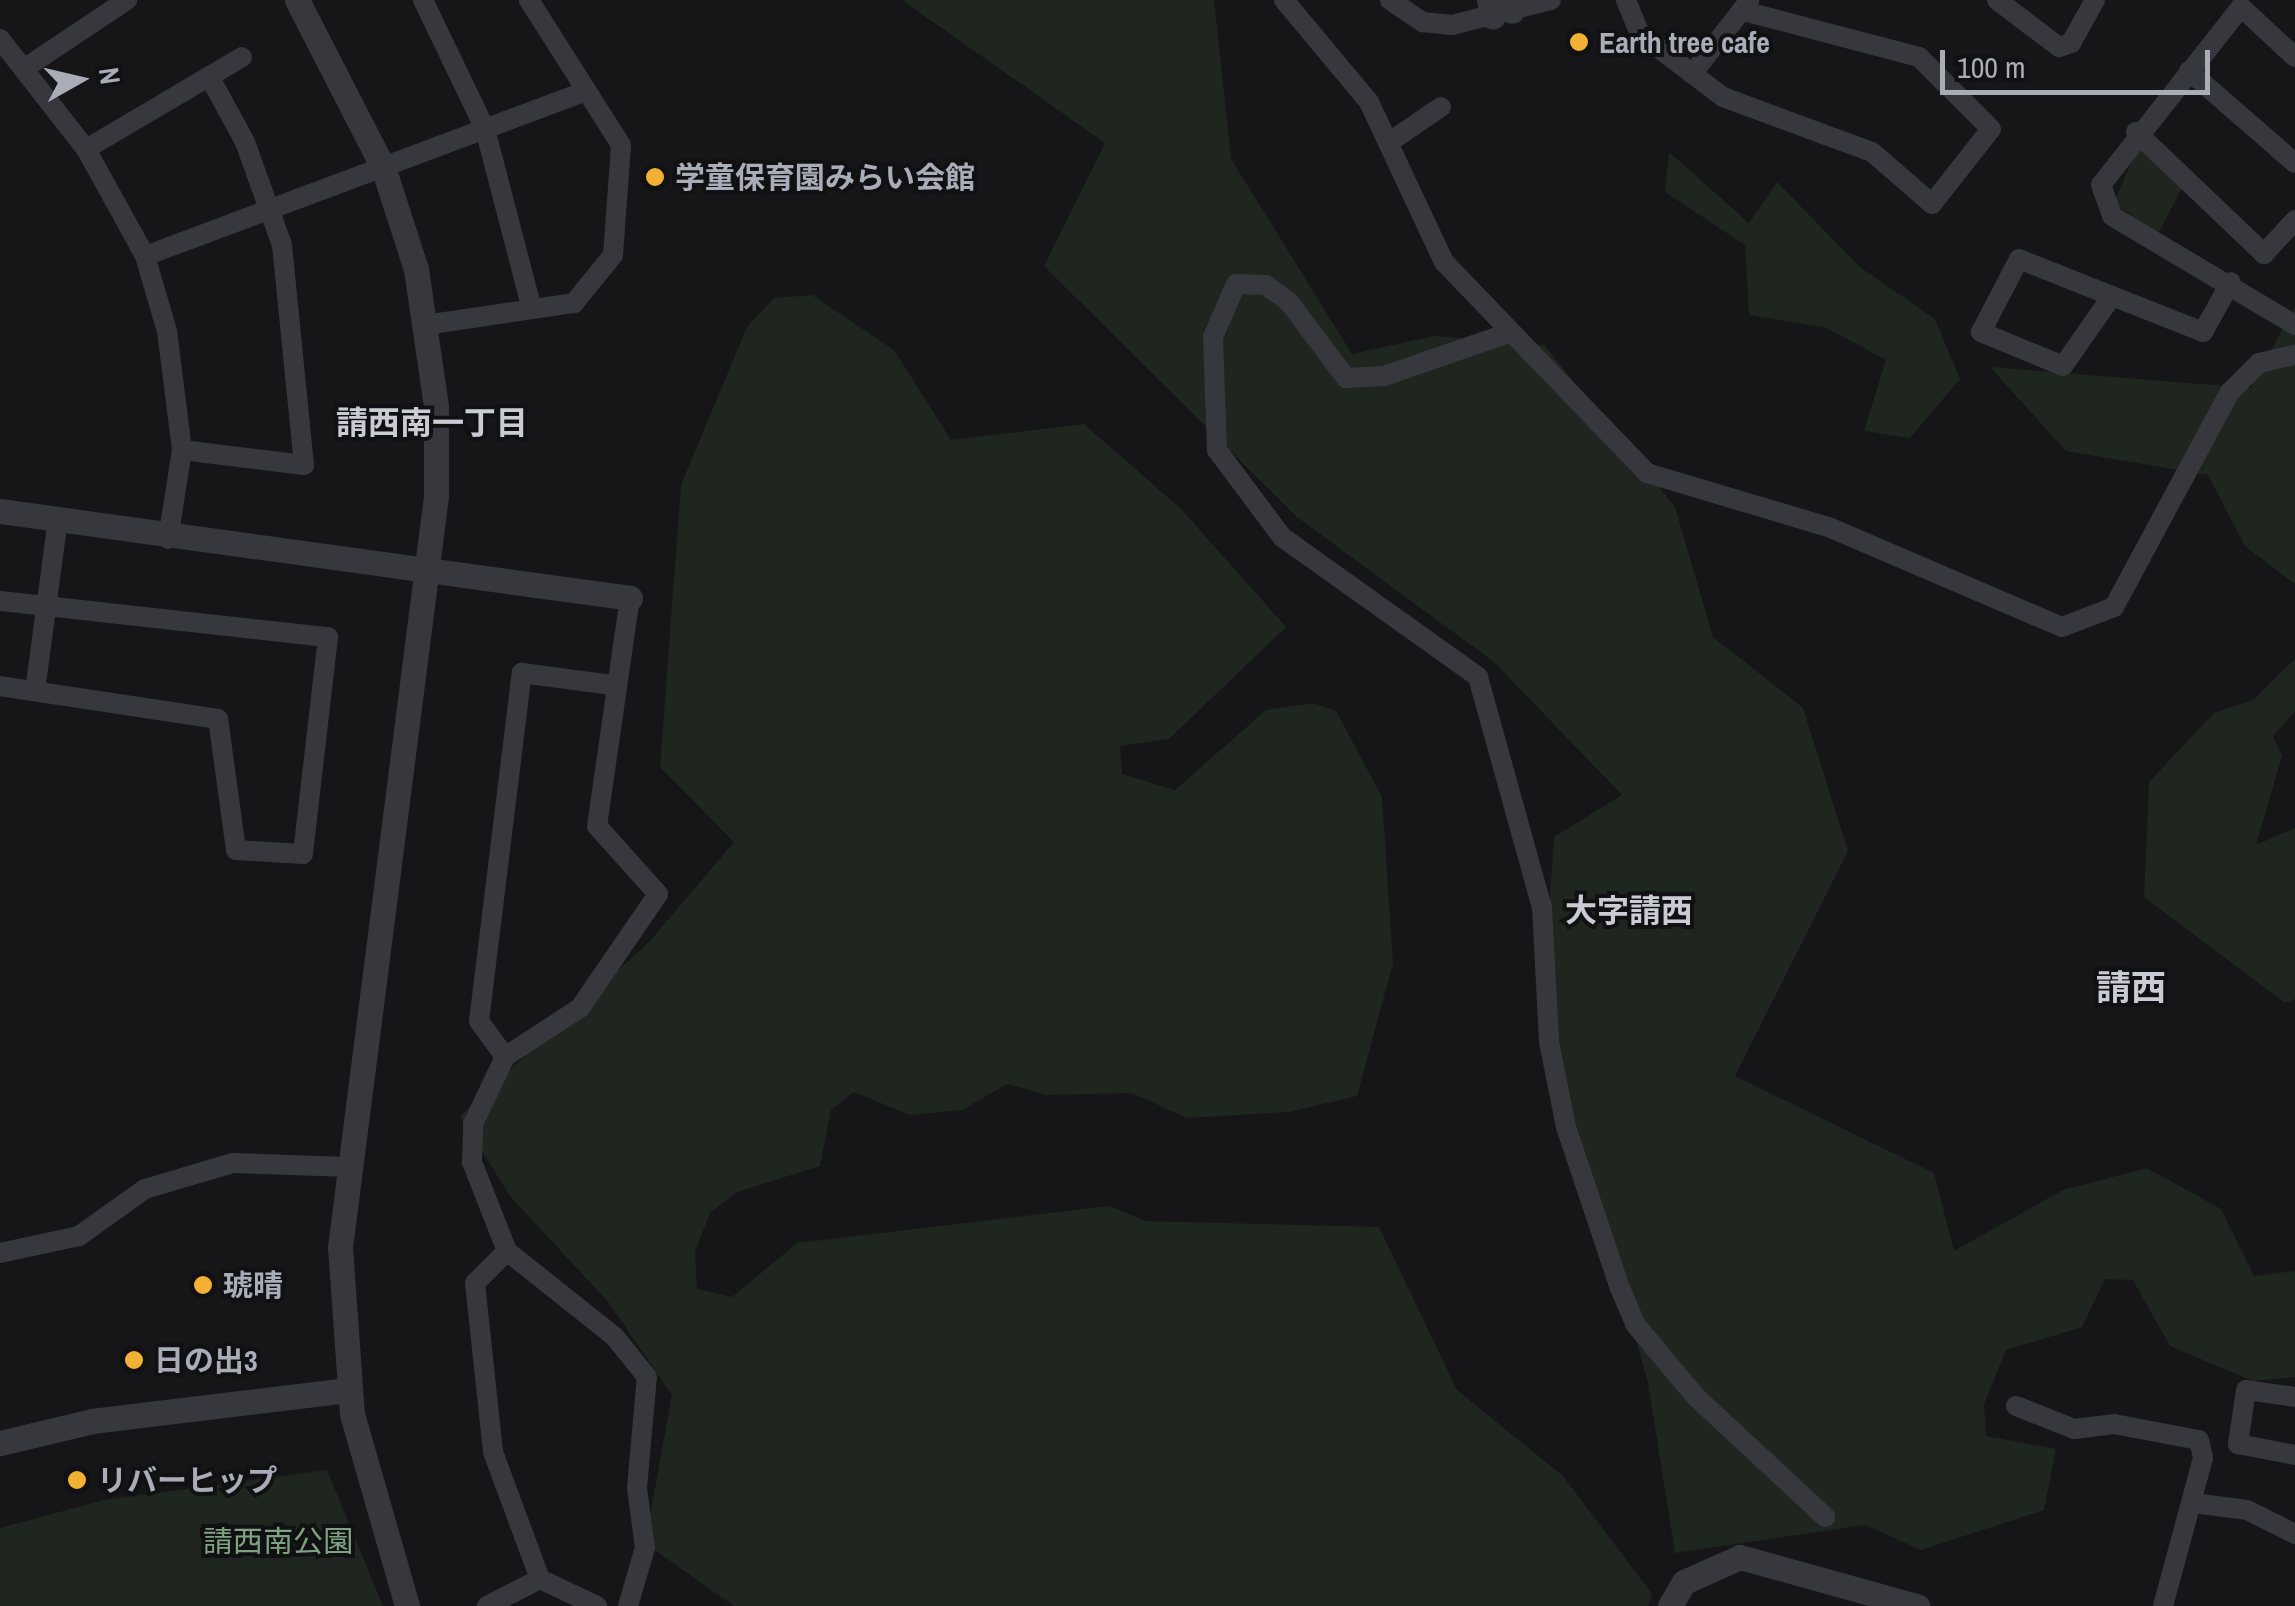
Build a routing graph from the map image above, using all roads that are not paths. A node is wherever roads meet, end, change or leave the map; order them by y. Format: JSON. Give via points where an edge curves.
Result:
{"nodes":[{"id":1,"x":127,"y":0,"type":"edge"},
{"id":2,"x":296,"y":0,"type":"edge"},
{"id":3,"x":424,"y":0,"type":"edge"},
{"id":4,"x":529,"y":0,"type":"edge"},
{"id":5,"x":1284,"y":0,"type":"edge"},
{"id":6,"x":1390,"y":0,"type":"edge"},
{"id":7,"x":1551,"y":0,"type":"edge"},
{"id":8,"x":1626,"y":0,"type":"edge"},
{"id":9,"x":1996,"y":0,"type":"edge"},
{"id":10,"x":2094,"y":0,"type":"edge"},
{"id":11,"x":1747,"y":5,"type":"edge"},
{"id":12,"x":1501,"y":7,"type":"edge"},
{"id":13,"x":0,"y":39,"type":"edge"},
{"id":14,"x":242,"y":57,"type":"dead end"},
{"id":15,"x":2295,"y":57,"type":"edge"},
{"id":16,"x":25,"y":68,"type":"junction"},
{"id":17,"x":2189,"y":71,"type":"junction"},
{"id":18,"x":1692,"y":74,"type":"junction"},
{"id":19,"x":209,"y":76,"type":"junction"},
{"id":20,"x":580,"y":93,"type":"junction"},
{"id":21,"x":1441,"y":107,"type":"dead end"},
{"id":22,"x":484,"y":129,"type":"junction"},
{"id":23,"x":2136,"y":132,"type":"junction"},
{"id":24,"x":1388,"y":143,"type":"junction"},
{"id":25,"x":86,"y":149,"type":"junction"},
{"id":26,"x":2295,"y":163,"type":"edge"},
{"id":27,"x":383,"y":167,"type":"junction"},
{"id":28,"x":272,"y":210,"type":"junction"},
{"id":29,"x":2295,"y":220,"type":"edge"},
{"id":30,"x":145,"y":256,"type":"junction"},
{"id":31,"x":2231,"y":282,"type":"junction"},
{"id":32,"x":2112,"y":296,"type":"junction"},
{"id":33,"x":532,"y":310,"type":"junction"},
{"id":34,"x":425,"y":324,"type":"junction"},
{"id":35,"x":2295,"y":326,"type":"edge"},
{"id":36,"x":1506,"y":334,"type":"junction"},
{"id":37,"x":2295,"y":354,"type":"edge"},
{"id":38,"x":182,"y":450,"type":"junction"},
{"id":39,"x":0,"y":511,"type":"edge"},
{"id":40,"x":58,"y":519,"type":"junction"},
{"id":41,"x":168,"y":540,"type":"junction"},
{"id":42,"x":428,"y":570,"type":"junction"},
{"id":43,"x":630,"y":598,"type":"joint"},
{"id":44,"x":0,"y":601,"type":"edge"},
{"id":45,"x":46,"y":605,"type":"junction"},
{"id":46,"x":612,"y":685,"type":"junction"},
{"id":47,"x":0,"y":686,"type":"edge"},
{"id":48,"x":35,"y":690,"type":"junction"},
{"id":49,"x":505,"y":1057,"type":"junction"},
{"id":50,"x":349,"y":1167,"type":"junction"},
{"id":51,"x":506,"y":1251,"type":"junction"},
{"id":52,"x":0,"y":1253,"type":"edge"},
{"id":53,"x":348,"y":1390,"type":"junction"},
{"id":54,"x":2295,"y":1398,"type":"edge"},
{"id":55,"x":2016,"y":1406,"type":"dead end"},
{"id":56,"x":0,"y":1443,"type":"edge"},
{"id":57,"x":2295,"y":1455,"type":"edge"},
{"id":58,"x":2193,"y":1503,"type":"junction"},
{"id":59,"x":1826,"y":1516,"type":"dead end"},
{"id":60,"x":2295,"y":1534,"type":"edge"},
{"id":61,"x":540,"y":1579,"type":"junction"},
{"id":62,"x":407,"y":1606,"type":"edge"},
{"id":63,"x":487,"y":1606,"type":"edge"},
{"id":64,"x":597,"y":1606,"type":"edge"},
{"id":65,"x":628,"y":1606,"type":"edge"},
{"id":66,"x":1670,"y":1606,"type":"edge"},
{"id":67,"x":1917,"y":1606,"type":"edge"},
{"id":68,"x":2163,"y":1606,"type":"edge"}],
"edges":[{"from":1,"to":16,"type":"street"},
{"from":2,"to":27,"type":"street"},
{"from":3,"to":22,"type":"street"},
{"from":4,"to":20,"type":"street"},
{"from":5,"to":24,"type":"street","via":[[1350,75]]},
{"from":6,"to":12,"type":"street","via":[[1423,22]]},
{"from":7,"to":12,"type":"street"},
{"from":8,"to":18,"type":"street","via":[[1640,34]]},
{"from":9,"to":10,"type":"street","via":[[2059,47],[2072,43]]},
{"from":11,"to":18,"type":"street"},
{"from":11,"to":18,"type":"street","via":[[1919,57],[1991,129],[1932,204],[1872,152],[1723,97]]},
{"from":13,"to":16,"type":"street"},
{"from":14,"to":19,"type":"street"},
{"from":15,"to":17,"type":"street","via":[[2241,7]]},
{"from":16,"to":25,"type":"street"},
{"from":17,"to":23,"type":"street"},
{"from":17,"to":26,"type":"street"},
{"from":19,"to":25,"type":"street"},
{"from":19,"to":28,"type":"street"},
{"from":20,"to":22,"type":"street"},
{"from":20,"to":33,"type":"street","via":[[621,145],[613,256],[574,303]]},
{"from":21,"to":24,"type":"street"},
{"from":22,"to":27,"type":"street"},
{"from":22,"to":33,"type":"street"},
{"from":23,"to":29,"type":"street","via":[[2264,254]]},
{"from":23,"to":31,"type":"street","via":[[2102,185],[2112,216]]},
{"from":24,"to":36,"type":"street","via":[[1444,262]]},
{"from":25,"to":30,"type":"street"},
{"from":27,"to":28,"type":"street"},
{"from":27,"to":34,"type":"street"},
{"from":28,"to":30,"type":"street"},
{"from":28,"to":38,"type":"street","via":[[300,354],[304,465]]},
{"from":30,"to":38,"type":"street","via":[[167,331]]},
{"from":31,"to":32,"type":"street","via":[[2203,332]]},
{"from":31,"to":35,"type":"street"},
{"from":32,"to":32,"type":"street","via":[[2019,259],[1980,332],[2063,366]]},
{"from":33,"to":34,"type":"street"},
{"from":34,"to":42,"type":"street","via":[[436,424]]},
{"from":36,"to":37,"type":"street","via":[[1657,479],[1831,528],[2062,628],[2114,608],[2230,392],[2259,363]]},
{"from":36,"to":59,"type":"street","via":[[1384,376],[1346,378],[1289,302],[1266,285],[1236,284],[1213,337],[1217,450],[1282,537],[1478,676],[1542,907],[1550,1042],[1566,1127],[1613,1271],[1635,1324],[1695,1396]]},
{"from":38,"to":41,"type":"street"},
{"from":39,"to":40,"type":"street"},
{"from":40,"to":41,"type":"street"},
{"from":40,"to":45,"type":"street"},
{"from":41,"to":42,"type":"street"},
{"from":42,"to":43,"type":"street"},
{"from":42,"to":50,"type":"street"},
{"from":43,"to":46,"type":"street"},
{"from":44,"to":45,"type":"street"},
{"from":45,"to":48,"type":"street"},
{"from":45,"to":48,"type":"street","via":[[328,637],[303,854],[236,850],[218,719]]},
{"from":46,"to":49,"type":"street","via":[[598,826],[658,894],[580,1008]]},
{"from":46,"to":49,"type":"street","via":[[522,673],[479,1022]]},
{"from":47,"to":48,"type":"street"},
{"from":49,"to":51,"type":"street","via":[[472,1124],[472,1162]]},
{"from":50,"to":52,"type":"street","via":[[233,1163],[145,1189],[80,1236]]},
{"from":50,"to":53,"type":"street","via":[[340,1248]]},
{"from":51,"to":61,"type":"street","via":[[475,1283],[493,1452]]},
{"from":51,"to":65,"type":"street","via":[[615,1338],[647,1377],[638,1488],[646,1548]]},
{"from":53,"to":56,"type":"street","via":[[92,1421]]},
{"from":53,"to":62,"type":"street","via":[[366,1482]]},
{"from":54,"to":57,"type":"street","via":[[2246,1390],[2238,1444]]},
{"from":55,"to":58,"type":"street","via":[[2068,1428],[2114,1424],[2198,1440]]},
{"from":58,"to":60,"type":"street","via":[[2247,1510]]},
{"from":58,"to":68,"type":"street"},
{"from":61,"to":63,"type":"street"},
{"from":61,"to":64,"type":"street"},
{"from":66,"to":67,"type":"street","via":[[1684,1582],[1740,1557]]}]}
